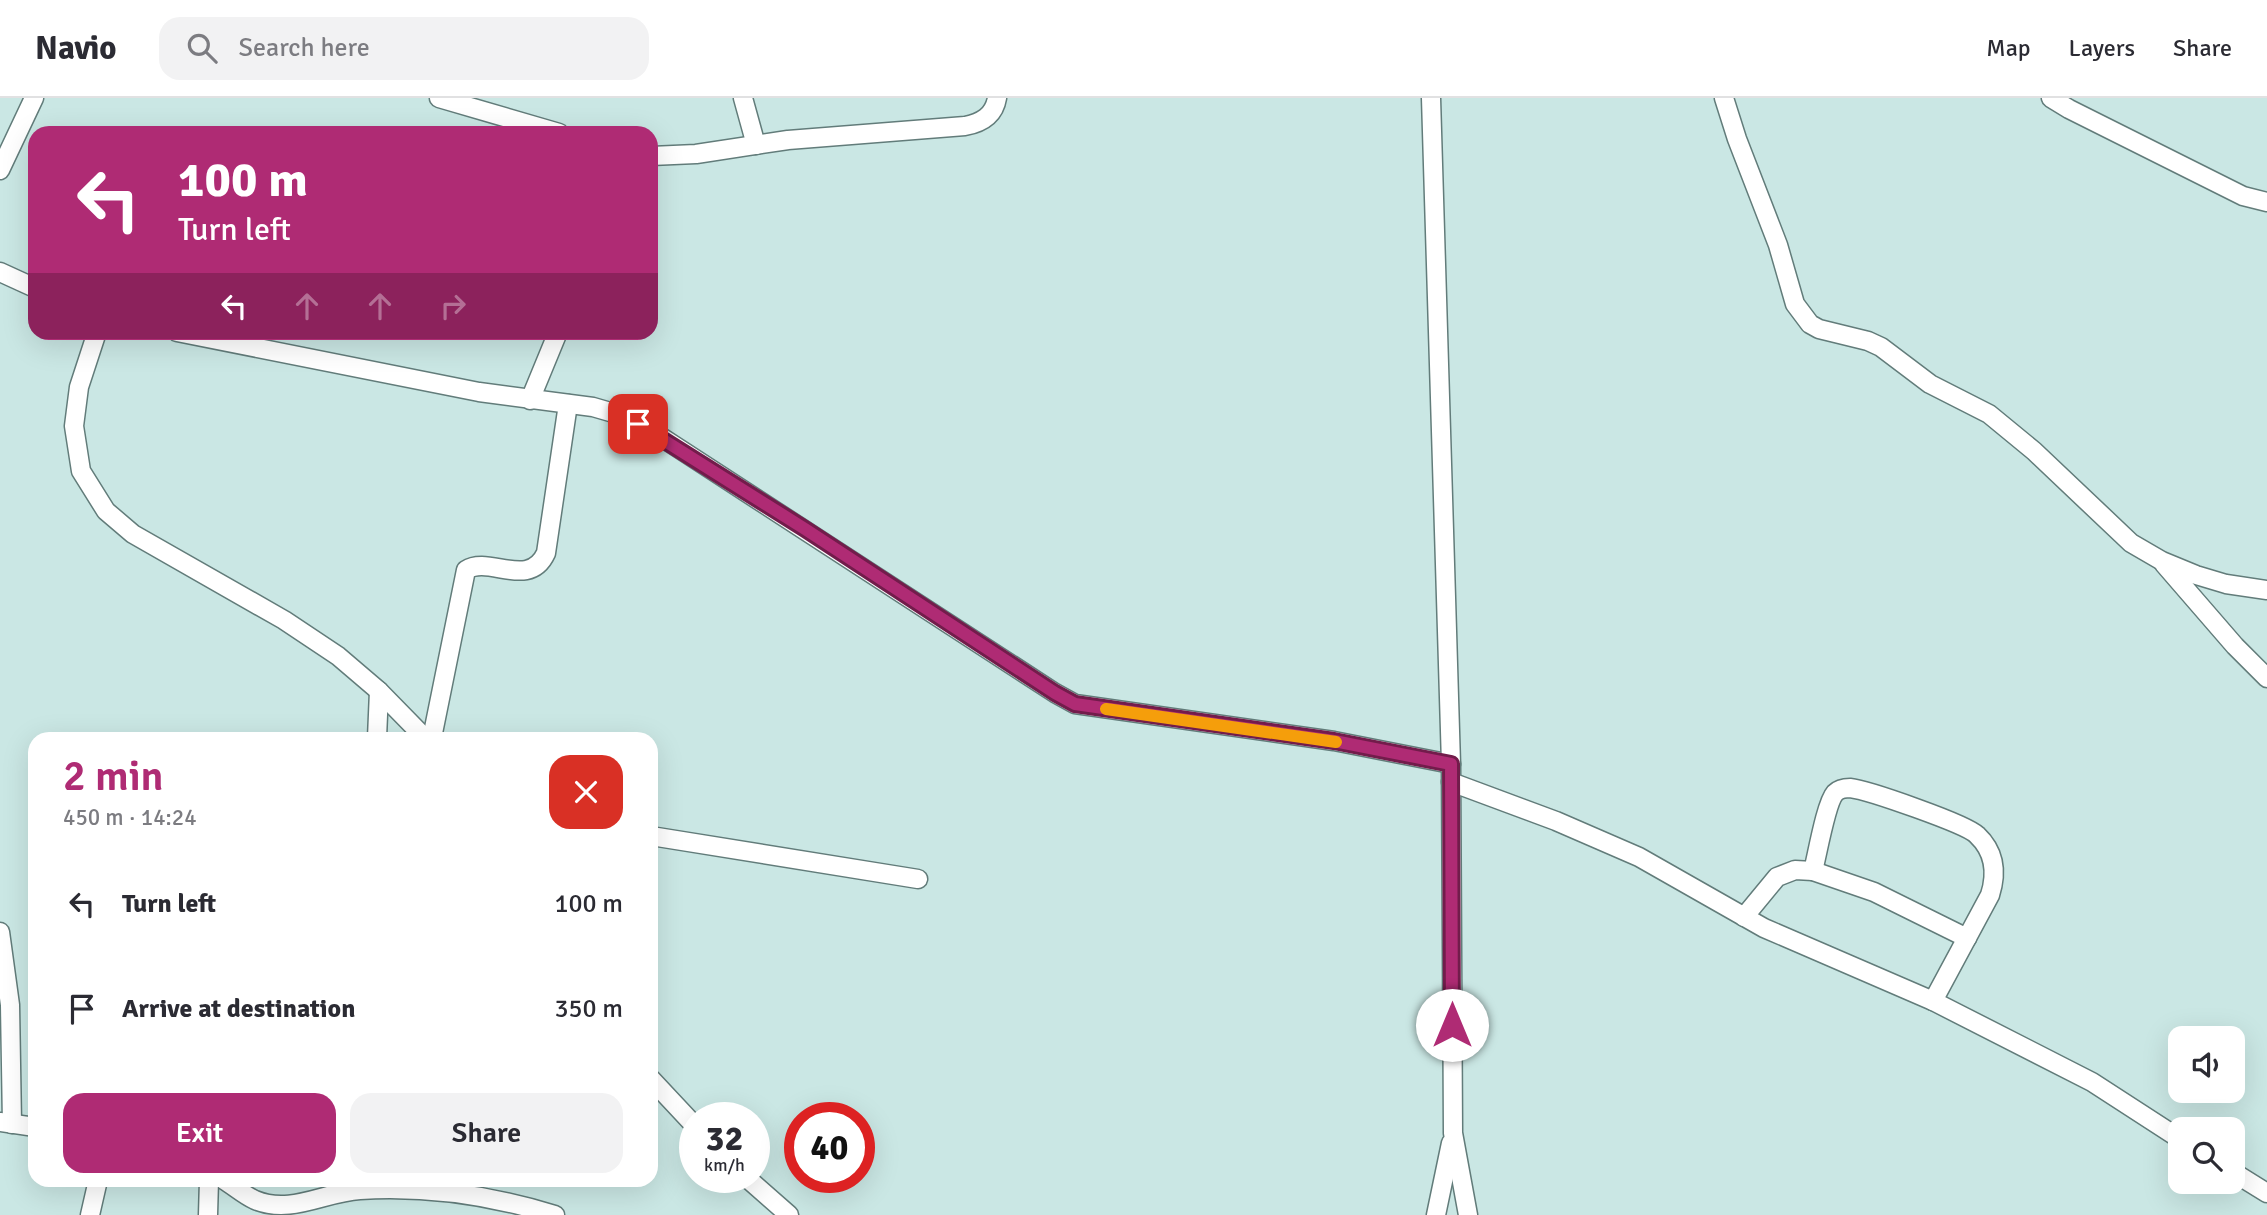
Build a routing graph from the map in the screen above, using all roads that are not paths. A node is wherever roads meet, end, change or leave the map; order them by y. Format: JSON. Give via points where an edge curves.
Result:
{"nodes":[{"id":1,"x":34,"y":98,"type":"edge"},
{"id":2,"x":439,"y":98,"type":"edge"},
{"id":3,"x":743,"y":98,"type":"edge"},
{"id":4,"x":997,"y":98,"type":"edge"},
{"id":5,"x":1431,"y":98,"type":"edge"},
{"id":6,"x":1724,"y":98,"type":"edge"},
{"id":7,"x":2052,"y":98,"type":"edge"},
{"id":8,"x":535,"y":126,"type":"edge"},
{"id":9,"x":756,"y":145,"type":"junction"},
{"id":10,"x":658,"y":156,"type":"edge"},
{"id":11,"x":0,"y":170,"type":"edge"},
{"id":12,"x":2267,"y":202,"type":"edge"},
{"id":13,"x":0,"y":272,"type":"edge"},
{"id":14,"x":28,"y":285,"type":"edge"},
{"id":15,"x":94,"y":340,"type":"edge"},
{"id":16,"x":217,"y":340,"type":"edge"},
{"id":17,"x":555,"y":340,"type":"edge"},
{"id":18,"x":530,"y":400,"type":"junction"},
{"id":19,"x":568,"y":404,"type":"junction"},
{"id":20,"x":2162,"y":561,"type":"junction"},
{"id":21,"x":2267,"y":590,"type":"edge"},
{"id":22,"x":2267,"y":678,"type":"edge"},
{"id":23,"x":379,"y":691,"type":"junction"},
{"id":24,"x":377,"y":732,"type":"edge"},
{"id":25,"x":419,"y":732,"type":"edge"},
{"id":26,"x":433,"y":732,"type":"edge"},
{"id":27,"x":1451,"y":773,"type":"junction"},
{"id":28,"x":658,"y":837,"type":"edge"},
{"id":29,"x":1814,"y":871,"type":"junction"},
{"id":30,"x":918,"y":879,"type":"dead end"},
{"id":31,"x":1744,"y":917,"type":"junction"},
{"id":32,"x":0,"y":932,"type":"edge"},
{"id":33,"x":1967,"y":938,"type":"junction"},
{"id":34,"x":1933,"y":1002,"type":"junction"},
{"id":35,"x":658,"y":1086,"type":"edge"},
{"id":36,"x":679,"y":1109,"type":"edge"},
{"id":37,"x":6,"y":1123,"type":"edge"},
{"id":38,"x":28,"y":1126,"type":"edge"},
{"id":39,"x":2168,"y":1131,"type":"edge"},
{"id":40,"x":1453,"y":1133,"type":"junction"},
{"id":41,"x":2245,"y":1180,"type":"edge"},
{"id":42,"x":96,"y":1187,"type":"edge"},
{"id":43,"x":209,"y":1187,"type":"edge"},
{"id":44,"x":235,"y":1187,"type":"edge"},
{"id":45,"x":321,"y":1187,"type":"edge"},
{"id":46,"x":764,"y":1193,"type":"edge"},
{"id":47,"x":2267,"y":1194,"type":"edge"},
{"id":48,"x":90,"y":1215,"type":"edge"},
{"id":49,"x":208,"y":1215,"type":"edge"},
{"id":50,"x":555,"y":1215,"type":"edge"},
{"id":51,"x":789,"y":1215,"type":"edge"},
{"id":52,"x":1436,"y":1215,"type":"edge"},
{"id":53,"x":1468,"y":1215,"type":"edge"}],
"edges":[{"from":1,"to":11,"type":"street"},
{"from":2,"to":8,"type":"street"},
{"from":3,"to":9,"type":"street"},
{"from":4,"to":9,"type":"street","via":[[992,112],[979,123]]},
{"from":5,"to":27,"type":"street"},
{"from":6,"to":20,"type":"street","via":[[1801,315],[1819,329],[1868,341],[1930,384],[1989,414],[2131,543]]},
{"from":7,"to":12,"type":"street","via":[[2243,196]]},
{"from":9,"to":10,"type":"street"},
{"from":13,"to":14,"type":"street"},
{"from":15,"to":23,"type":"street","via":[[79,387],[74,426],[81,471],[106,511],[160,551],[285,620]]},
{"from":16,"to":18,"type":"street"},
{"from":17,"to":18,"type":"street"},
{"from":18,"to":19,"type":"street"},
{"from":19,"to":26,"type":"street","via":[[546,553],[540,564],[528,570],[473,566],[466,570]]},
{"from":19,"to":27,"type":"street","via":[[609,411],[652,430],[1075,704],[1334,741]]},
{"from":20,"to":21,"type":"street","via":[[2227,584]]},
{"from":20,"to":22,"type":"street"},
{"from":23,"to":24,"type":"street"},
{"from":23,"to":25,"type":"street"},
{"from":27,"to":31,"type":"street","via":[[1639,857]]},
{"from":27,"to":40,"type":"street"},
{"from":28,"to":30,"type":"street"},
{"from":29,"to":31,"type":"street","via":[[1795,870],[1777,877]]},
{"from":29,"to":33,"type":"street","via":[[1874,892]]},
{"from":29,"to":33,"type":"street","via":[[1830,805],[1841,789],[1850,788],[1956,823],[1977,834],[1993,861],[1996,877]]},
{"from":31,"to":34,"type":"street"},
{"from":32,"to":37,"type":"street","via":[[10,1005]]},
{"from":33,"to":34,"type":"street"},
{"from":34,"to":39,"type":"street","via":[[2092,1082]]},
{"from":35,"to":36,"type":"street"},
{"from":37,"to":38,"type":"street"},
{"from":40,"to":52,"type":"street"},
{"from":40,"to":53,"type":"street"},
{"from":41,"to":47,"type":"street"},
{"from":42,"to":48,"type":"street"},
{"from":43,"to":49,"type":"street"},
{"from":44,"to":45,"type":"street","via":[[254,1199],[288,1206]]},
{"from":45,"to":50,"type":"street","via":[[442,1192],[499,1199]]},
{"from":46,"to":51,"type":"street"}]}
